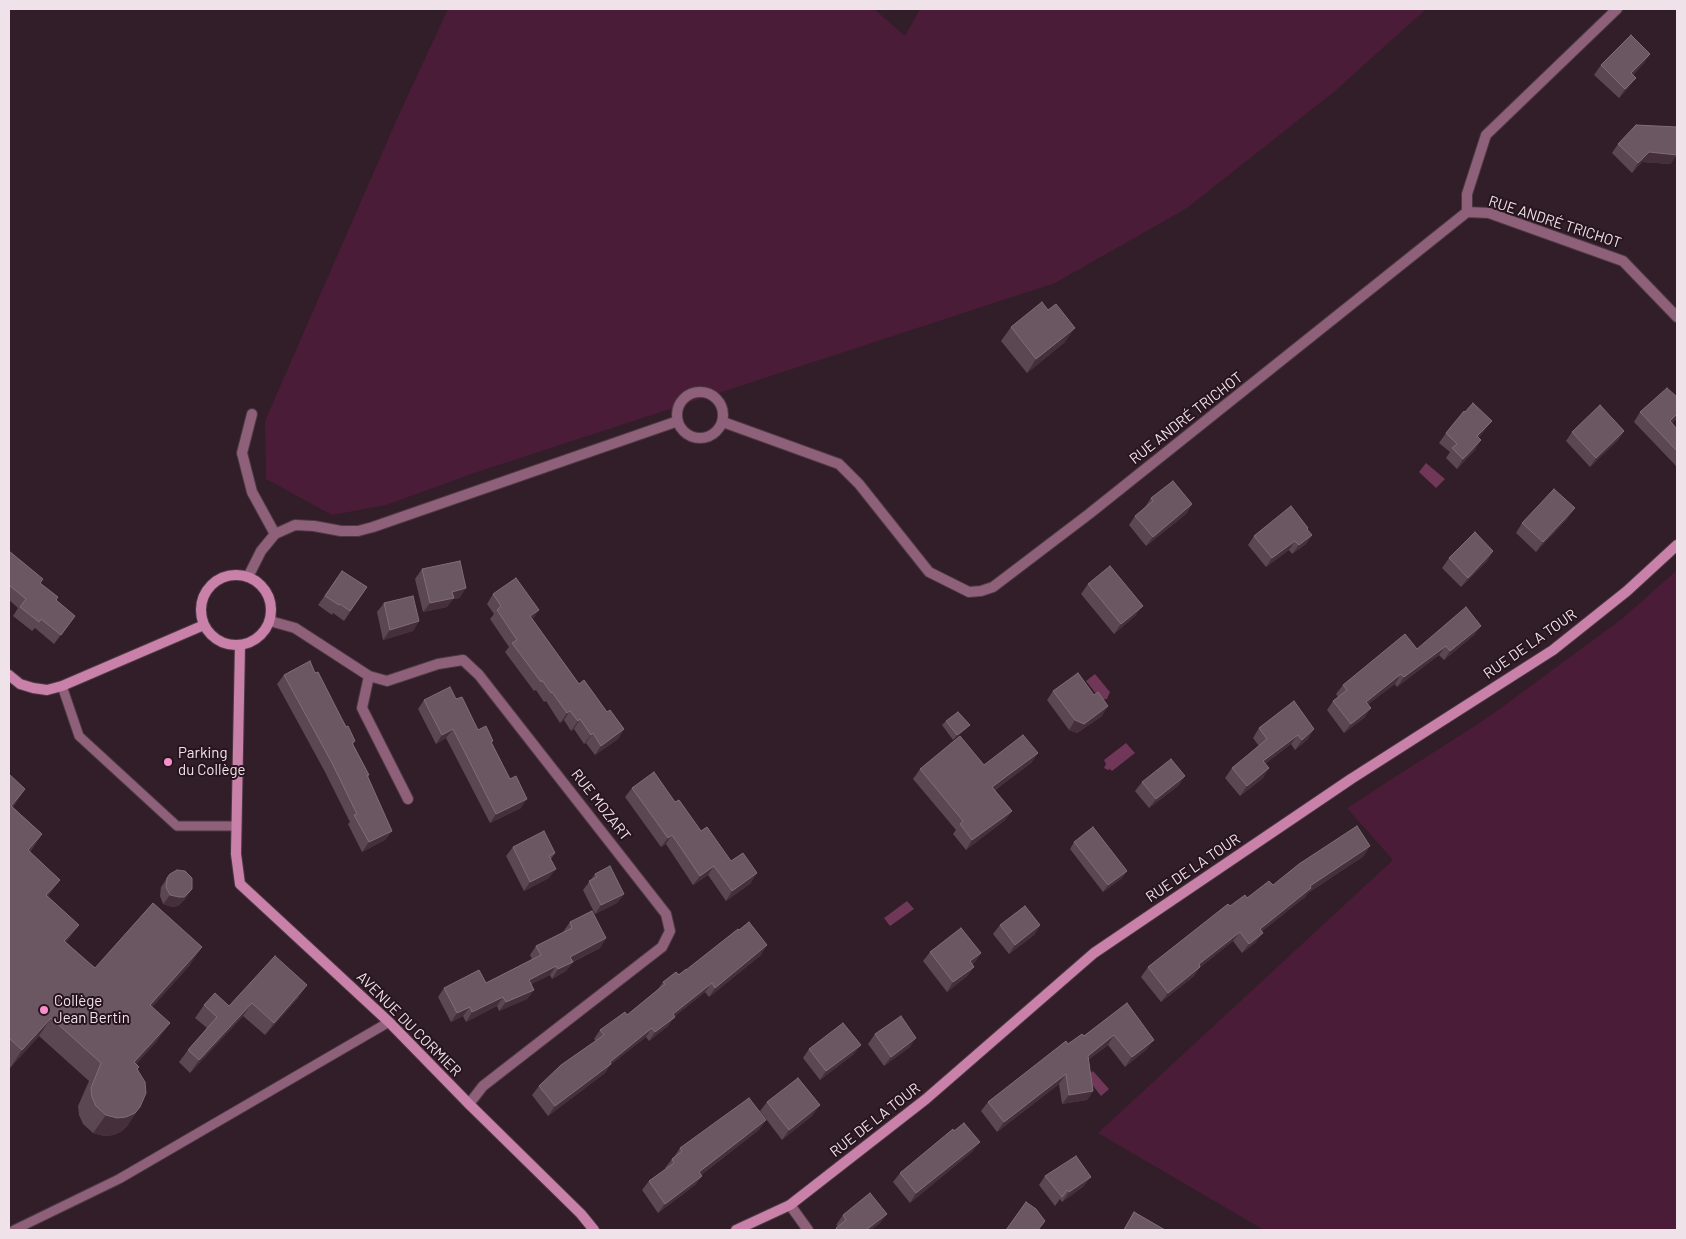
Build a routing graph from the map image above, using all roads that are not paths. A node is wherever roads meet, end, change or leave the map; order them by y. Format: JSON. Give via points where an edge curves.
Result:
{"nodes":[{"id":1,"x":1617,"y":9,"type":"edge"},
{"id":2,"x":1467,"y":212,"type":"junction"},
{"id":3,"x":1677,"y":317,"type":"edge"},
{"id":4,"x":252,"y":414,"type":"dead end"},
{"id":5,"x":678,"y":421,"type":"junction"},
{"id":6,"x":722,"y":422,"type":"junction"},
{"id":7,"x":275,"y":534,"type":"junction"},
{"id":8,"x":1677,"y":545,"type":"edge"},
{"id":9,"x":248,"y":577,"type":"junction"},
{"id":10,"x":270,"y":621,"type":"junction"},
{"id":11,"x":204,"y":625,"type":"junction"},
{"id":12,"x":240,"y":645,"type":"junction"},
{"id":13,"x":9,"y":675,"type":"edge"},
{"id":14,"x":370,"y":676,"type":"junction"},
{"id":15,"x":62,"y":686,"type":"junction"},
{"id":16,"x":408,"y":799,"type":"dead end"},
{"id":17,"x":236,"y":826,"type":"junction"},
{"id":18,"x":389,"y":1022,"type":"junction"},
{"id":19,"x":469,"y":1104,"type":"junction"},
{"id":20,"x":790,"y":1205,"type":"junction"},
{"id":21,"x":14,"y":1230,"type":"edge"},
{"id":22,"x":594,"y":1230,"type":"edge"},
{"id":23,"x":736,"y":1230,"type":"edge"},
{"id":24,"x":808,"y":1230,"type":"edge"}],
"edges":[{"from":1,"to":2,"type":"street","via":[[1486,135],[1467,194]]},
{"from":2,"to":3,"type":"street","name":"RUE ANDRÉ TRICHOT","via":[[1489,213],[1623,260]]},
{"from":2,"to":6,"type":"street","name":"RUE ANDRÉ TRICHOT","via":[[1089,514],[993,587],[981,591],[969,592],[929,572],[859,484],[839,464]]},
{"from":4,"to":7,"type":"street","via":[[242,453],[252,492]]},
{"from":5,"to":6,"type":"street","via":[[687,435],[695,438],[712,436]]},
{"from":5,"to":6,"type":"street","via":[[679,406],[683,400],[696,392],[704,392],[721,405]]},
{"from":5,"to":7,"type":"street","via":[[373,527],[358,531],[295,525]]},
{"from":7,"to":9,"type":"street","via":[[261,551]]},
{"from":8,"to":20,"type":"street","name":"RUE DE LA TOUR","via":[[1627,591],[1553,650],[1351,779],[1094,953],[926,1099]]},
{"from":9,"to":10,"type":"street","via":[[266,590],[272,611]]},
{"from":9,"to":11,"type":"street","via":[[231,576],[215,582],[202,602]]},
{"from":10,"to":12,"type":"street","via":[[258,638]]},
{"from":10,"to":14,"type":"street","name":"RUE MOZART","via":[[295,628]]},
{"from":11,"to":12,"type":"street","via":[[219,641]]},
{"from":11,"to":15,"type":"street"},
{"from":12,"to":17,"type":"street","name":"AVENUE DU CORMIER"},
{"from":13,"to":15,"type":"street","via":[[32,688],[47,690]]},
{"from":14,"to":16,"type":"street","via":[[362,708]]},
{"from":14,"to":19,"type":"street","name":"RUE MOZART","via":[[387,681],[438,664],[463,660],[479,675],[666,914],[670,931],[662,947],[483,1086]]},
{"from":15,"to":17,"type":"lane","via":[[79,736],[177,826]]},
{"from":17,"to":18,"type":"street","name":"AVENUE DU CORMIER","via":[[240,884]]},
{"from":18,"to":19,"type":"street","name":"AVENUE DU CORMIER"},
{"from":18,"to":21,"type":"lane","via":[[119,1179]]},
{"from":19,"to":22,"type":"street","name":"AVENUE DU CORMIER"},
{"from":20,"to":23,"type":"street","name":"RUE DE LA TOUR"},
{"from":20,"to":24,"type":"street"}]}
